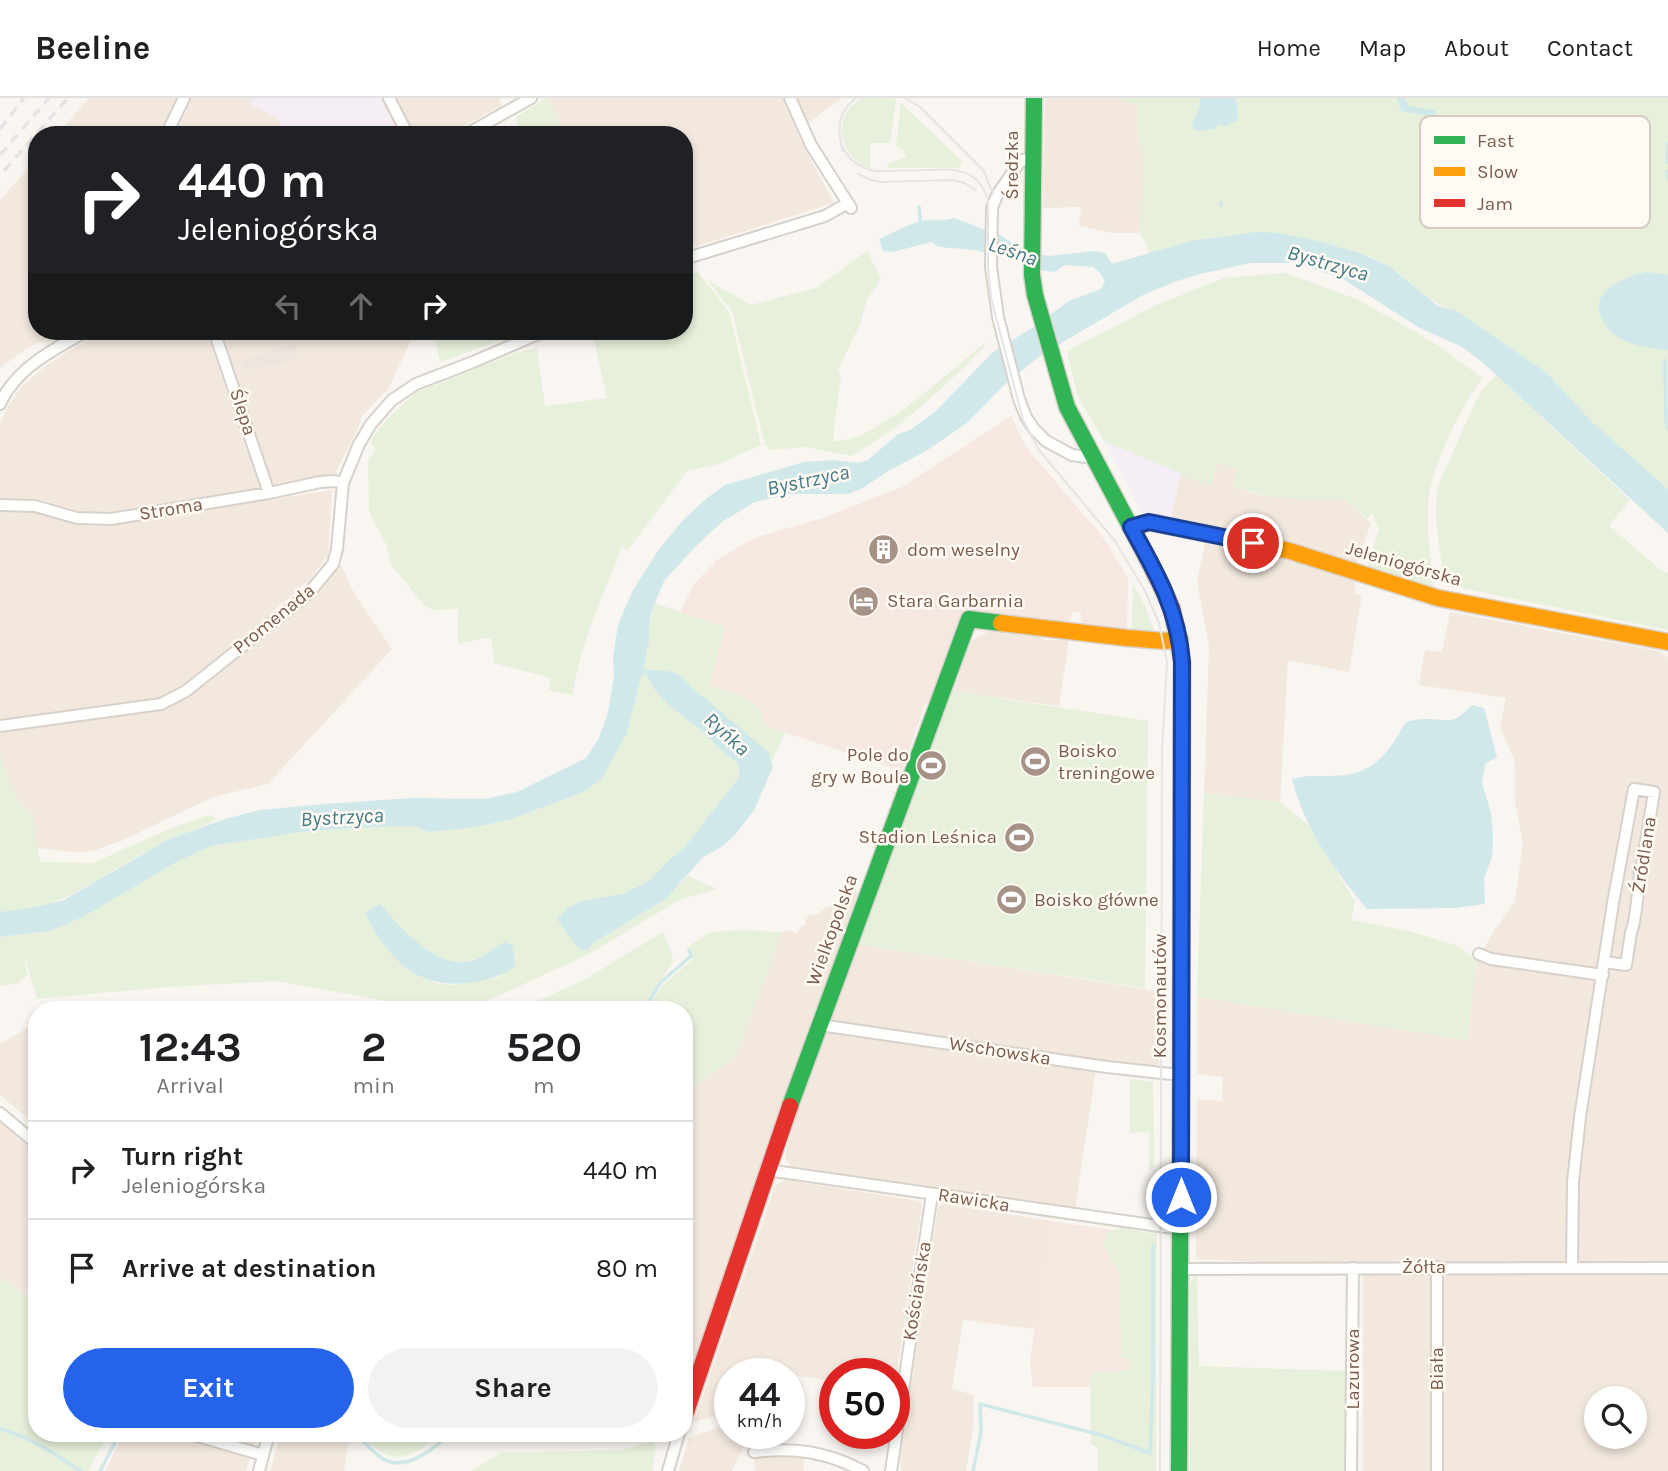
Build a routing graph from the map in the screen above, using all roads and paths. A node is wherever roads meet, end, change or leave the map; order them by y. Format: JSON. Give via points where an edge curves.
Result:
{"nodes":[{"id":1,"x":184,"y":98,"type":"edge"},
{"id":2,"x":389,"y":98,"type":"edge"},
{"id":3,"x":531,"y":98,"type":"edge"},
{"id":4,"x":790,"y":98,"type":"edge"},
{"id":5,"x":1034,"y":98,"type":"edge"},
{"id":6,"x":170,"y":126,"type":"edge"},
{"id":7,"x":403,"y":126,"type":"edge"},
{"id":8,"x":481,"y":126,"type":"edge"},
{"id":9,"x":1027,"y":160,"type":"junction"},
{"id":10,"x":693,"y":256,"type":"edge"},
{"id":11,"x":1035,"y":295,"type":"joint"},
{"id":12,"x":71,"y":340,"type":"edge"},
{"id":13,"x":217,"y":340,"type":"edge"},
{"id":14,"x":523,"y":340,"type":"edge"},
{"id":15,"x":0,"y":404,"type":"edge"},
{"id":16,"x":1091,"y":454,"type":"junction"},
{"id":17,"x":342,"y":483,"type":"junction"},
{"id":18,"x":269,"y":494,"type":"junction"},
{"id":19,"x":0,"y":505,"type":"edge"},
{"id":20,"x":1131,"y":527,"type":"junction"},
{"id":21,"x":1180,"y":639,"type":"junction"},
{"id":22,"x":1668,"y":642,"type":"edge"},
{"id":23,"x":0,"y":726,"type":"edge"},
{"id":24,"x":1479,"y":954,"type":"dead end"},
{"id":25,"x":1605,"y":962,"type":"junction"},
{"id":26,"x":1603,"y":975,"type":"junction"},
{"id":27,"x":820,"y":1025,"type":"junction"},
{"id":28,"x":1180,"y":1075,"type":"junction"},
{"id":29,"x":0,"y":1113,"type":"edge"},
{"id":30,"x":28,"y":1136,"type":"edge"},
{"id":31,"x":767,"y":1170,"type":"junction"},
{"id":32,"x":932,"y":1194,"type":"junction"},
{"id":33,"x":1180,"y":1229,"type":"junction"},
{"id":34,"x":1437,"y":1267,"type":"junction"},
{"id":35,"x":1353,"y":1268,"type":"junction"},
{"id":36,"x":1572,"y":1268,"type":"junction"},
{"id":37,"x":1668,"y":1268,"type":"edge"},
{"id":38,"x":1180,"y":1269,"type":"junction"},
{"id":39,"x":693,"y":1391,"type":"edge"},
{"id":40,"x":218,"y":1442,"type":"edge"},
{"id":41,"x":267,"y":1442,"type":"edge"},
{"id":42,"x":677,"y":1442,"type":"edge"},
{"id":43,"x":754,"y":1452,"type":"dead end"},
{"id":44,"x":263,"y":1455,"type":"junction"},
{"id":45,"x":259,"y":1471,"type":"edge"},
{"id":46,"x":668,"y":1471,"type":"edge"},
{"id":47,"x":863,"y":1471,"type":"edge"},
{"id":48,"x":891,"y":1471,"type":"edge"},
{"id":49,"x":1180,"y":1471,"type":"edge"},
{"id":50,"x":1351,"y":1471,"type":"edge"},
{"id":51,"x":1437,"y":1471,"type":"edge"}],
"edges":[{"from":1,"to":6,"type":"street"},
{"from":2,"to":7,"type":"street"},
{"from":3,"to":8,"type":"street"},
{"from":4,"to":10,"type":"street","via":[[811,145],[849,206]]},
{"from":5,"to":9,"type":"street","name":"Średzka"},
{"from":9,"to":11,"type":"street","name":"Średzka"},
{"from":9,"to":16,"type":"street","via":[[997,195],[992,208],[991,267],[998,317],[1022,408],[1034,429],[1072,455]]},
{"from":11,"to":16,"type":"street","name":"Kosmonautów","via":[[1058,382]]},
{"from":12,"to":15,"type":"street","via":[[30,367]]},
{"from":13,"to":18,"type":"street","name":"Ślepa"},
{"from":14,"to":17,"type":"street","name":"Promenada","via":[[404,390],[371,424]]},
{"from":16,"to":20,"type":"street","name":"Kosmonautów"},
{"from":17,"to":18,"type":"street","name":"Stroma","via":[[320,482]]},
{"from":17,"to":23,"type":"street","name":"Promenada","via":[[333,564],[308,594],[186,691],[161,704]]},
{"from":18,"to":19,"type":"street","name":"Stroma","via":[[92,520],[35,506]]},
{"from":20,"to":21,"type":"street","name":"Kosmonautów","via":[[1165,590]]},
{"from":20,"to":22,"type":"street","name":"Jeleniogórska","via":[[1149,522],[1253,543],[1438,598]]},
{"from":21,"to":27,"type":"street","name":"Wielkopolska","via":[[1130,639],[969,619]]},
{"from":21,"to":28,"type":"street","name":"Kosmonautów"},
{"from":24,"to":26,"type":"street"},
{"from":25,"to":25,"type":"street","name":"Źródlana","via":[[1634,789],[1654,792],[1626,965]]},
{"from":25,"to":26,"type":"street","name":"Źródlana"},
{"from":26,"to":36,"type":"street","name":"Źródlana","via":[[1573,1182]]},
{"from":27,"to":28,"type":"street","name":"Wschowska"},
{"from":27,"to":31,"type":"street","name":"Wielkopolska"},
{"from":28,"to":33,"type":"street","name":"Kosmonautów"},
{"from":29,"to":30,"type":"street"},
{"from":31,"to":32,"type":"street","name":"Rawicka"},
{"from":31,"to":39,"type":"street","name":"Wielkopolska"},
{"from":32,"to":33,"type":"street","name":"Rawicka"},
{"from":32,"to":48,"type":"street","name":"Kościańska"},
{"from":33,"to":38,"type":"street","name":"Kosmonautów"},
{"from":34,"to":35,"type":"street","name":"Żółta"},
{"from":34,"to":36,"type":"street","name":"Żółta"},
{"from":34,"to":51,"type":"street","name":"Biała"},
{"from":35,"to":38,"type":"street","name":"Żółta"},
{"from":35,"to":50,"type":"street","name":"Lazurowa"},
{"from":36,"to":37,"type":"street","name":"Żółta"},
{"from":38,"to":49,"type":"street","name":"Kosmonautów"},
{"from":40,"to":44,"type":"street"},
{"from":41,"to":44,"type":"street"},
{"from":42,"to":46,"type":"street"},
{"from":43,"to":47,"type":"street","via":[[814,1451]]},
{"from":44,"to":45,"type":"street"}]}
